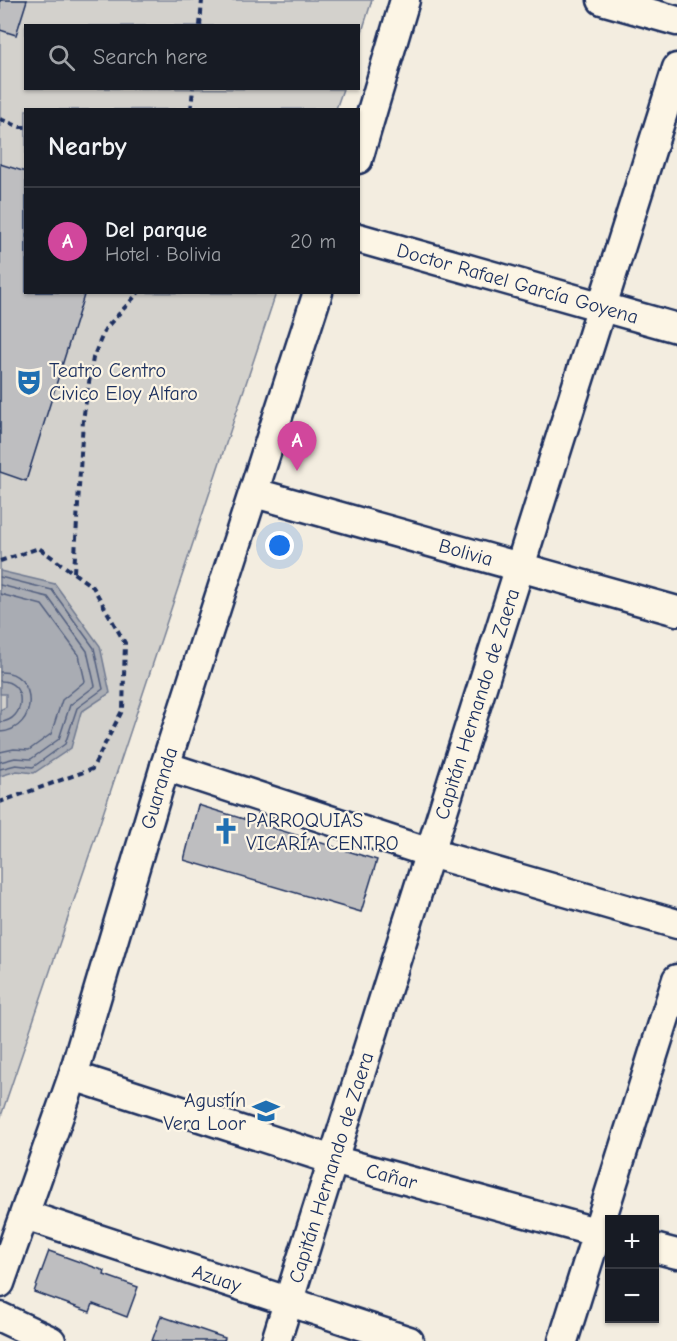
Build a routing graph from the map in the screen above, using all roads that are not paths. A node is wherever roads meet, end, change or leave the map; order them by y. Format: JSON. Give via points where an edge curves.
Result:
{"nodes":[{"id":1,"x":405,"y":0,"type":"edge"},
{"id":2,"x":602,"y":0,"type":"edge"},
{"id":3,"x":677,"y":21,"type":"edge"},
{"id":4,"x":677,"y":68,"type":"edge"},
{"id":5,"x":360,"y":152,"type":"edge"},
{"id":6,"x":360,"y":239,"type":"edge"},
{"id":7,"x":317,"y":294,"type":"edge"},
{"id":8,"x":602,"y":307,"type":"junction"},
{"id":9,"x":677,"y":328,"type":"edge"},
{"id":10,"x":255,"y":493,"type":"junction"},
{"id":11,"x":519,"y":567,"type":"junction"},
{"id":12,"x":677,"y":612,"type":"edge"},
{"id":13,"x":165,"y":765,"type":"junction"},
{"id":14,"x":430,"y":853,"type":"junction"},
{"id":15,"x":677,"y":924,"type":"edge"},
{"id":16,"x":677,"y":979,"type":"edge"},
{"id":17,"x":73,"y":1076,"type":"junction"},
{"id":18,"x":333,"y":1160,"type":"junction"},
{"id":19,"x":25,"y":1215,"type":"junction"},
{"id":20,"x":603,"y":1234,"type":"edge"},
{"id":21,"x":659,"y":1249,"type":"edge"},
{"id":22,"x":677,"y":1254,"type":"edge"},
{"id":23,"x":0,"y":1282,"type":"edge"},
{"id":24,"x":289,"y":1302,"type":"junction"},
{"id":25,"x":0,"y":1317,"type":"edge"},
{"id":26,"x":51,"y":1341,"type":"edge"},
{"id":27,"x":276,"y":1341,"type":"edge"},
{"id":28,"x":409,"y":1341,"type":"edge"},
{"id":29,"x":563,"y":1341,"type":"edge"}],
"edges":[{"from":1,"to":5,"type":"street"},
{"from":2,"to":3,"type":"street"},
{"from":4,"to":8,"type":"street","name":"Capitán Hernando de Zaera"},
{"from":6,"to":8,"type":"street","name":"Doctor Rafael García Goyena"},
{"from":7,"to":10,"type":"street","name":"Guaranda"},
{"from":8,"to":9,"type":"street","name":"Doctor Rafael García Goyena"},
{"from":8,"to":11,"type":"street","name":"Capitán Hernando de Zaera"},
{"from":10,"to":11,"type":"street","name":"Bolivia"},
{"from":10,"to":13,"type":"street","name":"Guaranda"},
{"from":11,"to":12,"type":"street","name":"Bolivia"},
{"from":11,"to":14,"type":"street","name":"Capitán Hernando de Zaera"},
{"from":13,"to":14,"type":"street"},
{"from":13,"to":17,"type":"street","name":"Guaranda"},
{"from":14,"to":15,"type":"street"},
{"from":14,"to":18,"type":"street","name":"Capitán Hernando de Zaera"},
{"from":16,"to":20,"type":"street"},
{"from":17,"to":18,"type":"street","name":"Cañar"},
{"from":17,"to":19,"type":"street","name":"Guaranda"},
{"from":18,"to":20,"type":"street","name":"Cañar"},
{"from":18,"to":24,"type":"street","name":"Capitán Hernando de Zaera"},
{"from":19,"to":23,"type":"street","name":"Guaranda"},
{"from":19,"to":24,"type":"street","name":"Azuay"},
{"from":20,"to":29,"type":"street"},
{"from":21,"to":22,"type":"street"},
{"from":24,"to":27,"type":"street","name":"Capitán Hernando de Zaera"},
{"from":24,"to":28,"type":"street","name":"Azuay"},
{"from":25,"to":26,"type":"street"}]}
